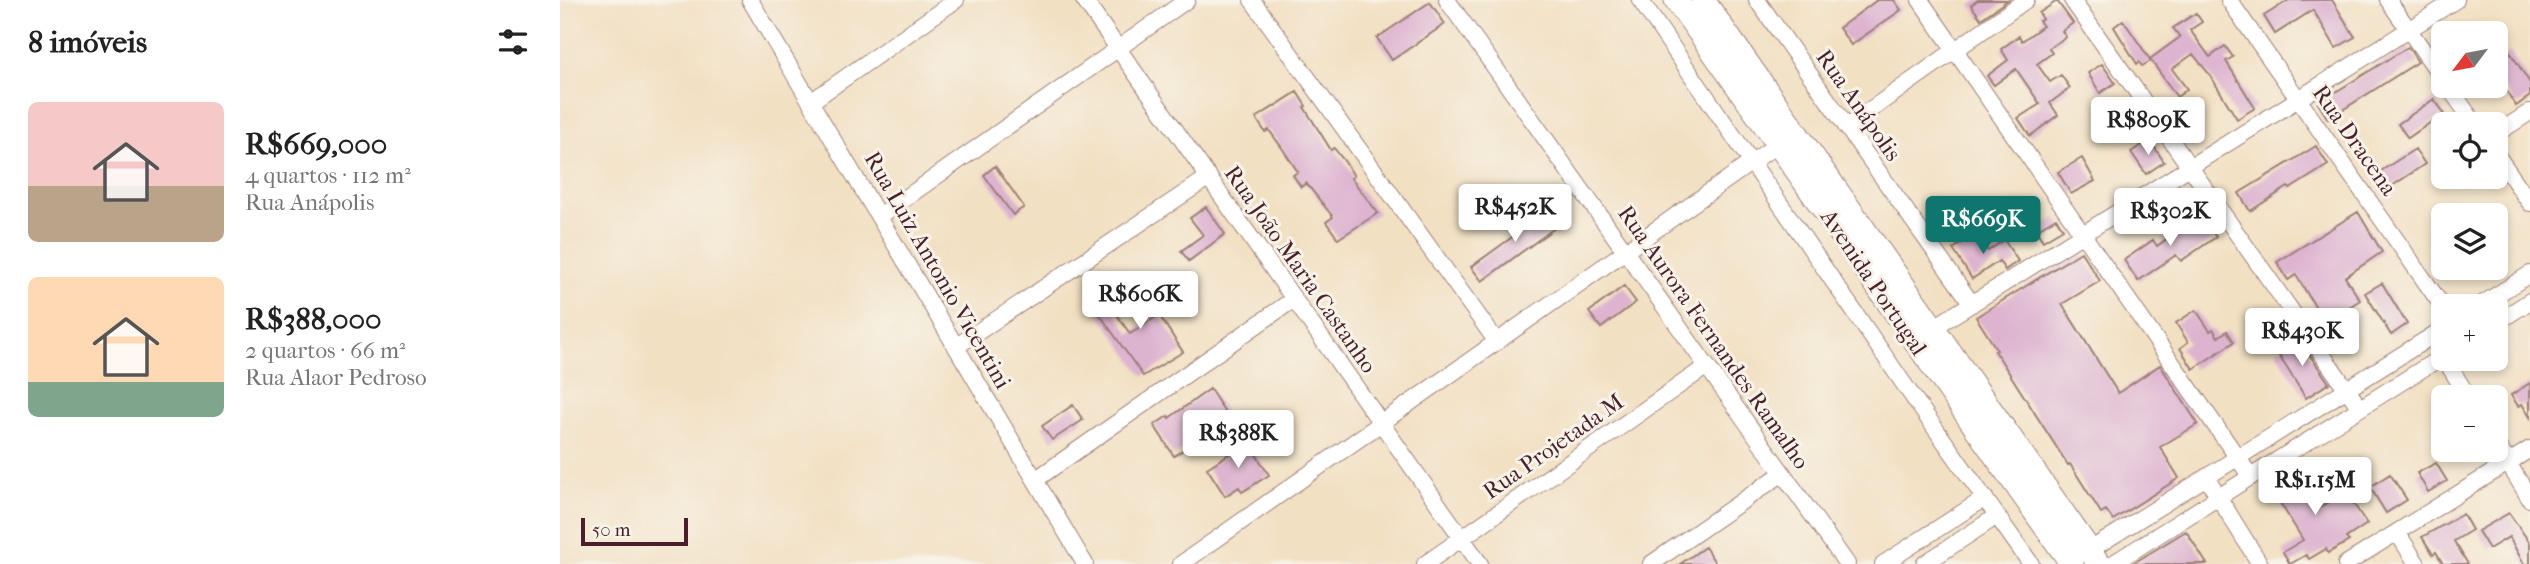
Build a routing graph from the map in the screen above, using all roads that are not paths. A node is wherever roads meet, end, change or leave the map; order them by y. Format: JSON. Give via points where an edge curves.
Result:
{"nodes":[{"id":1,"x":750,"y":0,"type":"edge"},
{"id":2,"x":956,"y":0,"type":"edge"},
{"id":3,"x":1084,"y":0,"type":"edge"},
{"id":4,"x":1187,"y":0,"type":"edge"},
{"id":5,"x":1252,"y":0,"type":"edge"},
{"id":6,"x":1447,"y":0,"type":"edge"},
{"id":7,"x":1640,"y":0,"type":"edge"},
{"id":8,"x":1676,"y":0,"type":"edge"},
{"id":9,"x":1703,"y":0,"type":"edge"},
{"id":10,"x":1757,"y":0,"type":"edge"},
{"id":11,"x":1920,"y":0,"type":"edge"},
{"id":12,"x":2026,"y":0,"type":"edge"},
{"id":13,"x":2072,"y":0,"type":"edge"},
{"id":14,"x":2229,"y":0,"type":"edge"},
{"id":15,"x":2388,"y":0,"type":"edge"},
{"id":16,"x":2456,"y":0,"type":"edge"},
{"id":17,"x":2409,"y":30,"type":"junction"},
{"id":18,"x":1117,"y":47,"type":"junction"},
{"id":19,"x":1955,"y":50,"type":"junction"},
{"id":20,"x":2431,"y":62,"type":"edge"},
{"id":21,"x":2298,"y":99,"type":"junction"},
{"id":22,"x":812,"y":101,"type":"junction"},
{"id":23,"x":2530,"y":113,"type":"edge"},
{"id":24,"x":1846,"y":127,"type":"junction"},
{"id":25,"x":2508,"y":127,"type":"edge"},
{"id":26,"x":1779,"y":144,"type":"junction"},
{"id":27,"x":1752,"y":162,"type":"junction"},
{"id":28,"x":2191,"y":167,"type":"junction"},
{"id":29,"x":2508,"y":171,"type":"edge"},
{"id":30,"x":1209,"y":177,"type":"junction"},
{"id":31,"x":2530,"y":203,"type":"edge"},
{"id":32,"x":880,"y":216,"type":"junction"},
{"id":33,"x":2084,"y":234,"type":"junction"},
{"id":34,"x":1625,"y":252,"type":"junction"},
{"id":35,"x":2530,"y":274,"type":"edge"},
{"id":36,"x":2434,"y":294,"type":"edge"},
{"id":37,"x":2498,"y":294,"type":"edge"},
{"id":38,"x":1294,"y":299,"type":"junction"},
{"id":39,"x":2530,"y":301,"type":"edge"},
{"id":40,"x":1972,"y":304,"type":"junction"},
{"id":41,"x":2508,"y":315,"type":"edge"},
{"id":42,"x":1933,"y":328,"type":"junction"},
{"id":43,"x":2431,"y":336,"type":"edge"},
{"id":44,"x":1497,"y":342,"type":"junction"},
{"id":45,"x":957,"y":346,"type":"junction"},
{"id":46,"x":2431,"y":365,"type":"edge"},
{"id":47,"x":1707,"y":366,"type":"junction"},
{"id":48,"x":2347,"y":389,"type":"junction"},
{"id":49,"x":2360,"y":408,"type":"junction"},
{"id":50,"x":1382,"y":424,"type":"junction"},
{"id":51,"x":2530,"y":449,"type":"edge"},
{"id":52,"x":2238,"y":457,"type":"junction"},
{"id":53,"x":2508,"y":463,"type":"junction"},
{"id":54,"x":1783,"y":473,"type":"junction"},
{"id":55,"x":2206,"y":477,"type":"junction"},
{"id":56,"x":2251,"y":477,"type":"junction"},
{"id":57,"x":1035,"y":480,"type":"junction"},
{"id":58,"x":2219,"y":497,"type":"junction"},
{"id":59,"x":1985,"y":498,"type":"junction"},
{"id":60,"x":2530,"y":499,"type":"edge"},
{"id":61,"x":1997,"y":516,"type":"junction"},
{"id":62,"x":2397,"y":532,"type":"junction"},
{"id":63,"x":1461,"y":539,"type":"junction"},
{"id":64,"x":2087,"y":559,"type":"edge"},
{"id":65,"x":1085,"y":564,"type":"edge"},
{"id":66,"x":1181,"y":564,"type":"edge"},
{"id":67,"x":1425,"y":564,"type":"edge"},
{"id":68,"x":1480,"y":564,"type":"edge"},
{"id":69,"x":1651,"y":564,"type":"edge"},
{"id":70,"x":1847,"y":564,"type":"edge"},
{"id":71,"x":1883,"y":564,"type":"edge"},
{"id":72,"x":1924,"y":564,"type":"edge"},
{"id":73,"x":2031,"y":564,"type":"edge"},
{"id":74,"x":2112,"y":564,"type":"edge"},
{"id":75,"x":2260,"y":564,"type":"edge"},
{"id":76,"x":2346,"y":564,"type":"edge"},
{"id":77,"x":2417,"y":564,"type":"edge"}],
"edges":[{"from":1,"to":22,"type":"street","name":"Rua Luiz Antonio Vicentini"},
{"from":2,"to":22,"type":"street"},
{"from":3,"to":18,"type":"street","name":"Rua João Maria Castanho"},
{"from":4,"to":18,"type":"street"},
{"from":5,"to":44,"type":"street"},
{"from":6,"to":34,"type":"street","name":"Rua Aurora Fernandes Ramalho"},
{"from":7,"to":27,"type":"street"},
{"from":8,"to":26,"type":"main road","name":"Avenida Portugal"},
{"from":9,"to":42,"type":"main road","name":"Avenida Portugal"},
{"from":10,"to":24,"type":"street","name":"Rua Anápolis"},
{"from":11,"to":19,"type":"street"},
{"from":12,"to":19,"type":"street"},
{"from":13,"to":28,"type":"street"},
{"from":14,"to":21,"type":"street","name":"Rua Dracena"},
{"from":15,"to":17,"type":"street"},
{"from":16,"to":17,"type":"street"},
{"from":17,"to":20,"type":"street"},
{"from":17,"to":21,"type":"street"},
{"from":18,"to":30,"type":"street","name":"Rua João Maria Castanho"},
{"from":18,"to":32,"type":"street"},
{"from":19,"to":24,"type":"street"},
{"from":19,"to":33,"type":"street"},
{"from":21,"to":28,"type":"street"},
{"from":21,"to":36,"type":"street","name":"Rua Dracena"},
{"from":22,"to":32,"type":"street","name":"Rua Luiz Antonio Vicentini"},
{"from":23,"to":25,"type":"street"},
{"from":24,"to":40,"type":"street","name":"Rua Anápolis"},
{"from":26,"to":27,"type":"street"},
{"from":26,"to":64,"type":"main road","name":"Avenida Portugal","via":[[1919,349]]},
{"from":27,"to":34,"type":"street"},
{"from":27,"to":59,"type":"street"},
{"from":28,"to":33,"type":"street"},
{"from":28,"to":48,"type":"street"},
{"from":29,"to":31,"type":"street"},
{"from":30,"to":38,"type":"street","name":"Rua João Maria Castanho"},
{"from":30,"to":45,"type":"street"},
{"from":32,"to":45,"type":"street","name":"Rua Luiz Antonio Vicentini"},
{"from":33,"to":40,"type":"street"},
{"from":33,"to":52,"type":"street"},
{"from":34,"to":44,"type":"street"},
{"from":34,"to":47,"type":"street","name":"Rua Aurora Fernandes Ramalho"},
{"from":35,"to":37,"type":"street"},
{"from":38,"to":50,"type":"street","name":"Rua João Maria Castanho"},
{"from":38,"to":57,"type":"street"},
{"from":39,"to":41,"type":"street"},
{"from":40,"to":42,"type":"street"},
{"from":42,"to":64,"type":"main road","name":"Avenida Portugal"},
{"from":43,"to":48,"type":"street"},
{"from":44,"to":50,"type":"street"},
{"from":45,"to":57,"type":"street","name":"Rua Luiz Antonio Vicentini"},
{"from":46,"to":49,"type":"street"},
{"from":47,"to":54,"type":"street","name":"Rua Aurora Fernandes Ramalho"},
{"from":47,"to":63,"type":"street","name":"Rua Projetada M"},
{"from":48,"to":49,"type":"street"},
{"from":48,"to":52,"type":"street"},
{"from":49,"to":56,"type":"street"},
{"from":50,"to":63,"type":"street","name":"Rua João Maria Castanho"},
{"from":50,"to":66,"type":"street"},
{"from":51,"to":53,"type":"street"},
{"from":52,"to":55,"type":"street"},
{"from":52,"to":56,"type":"street"},
{"from":53,"to":60,"type":"street"},
{"from":53,"to":62,"type":"street"},
{"from":54,"to":69,"type":"street"},
{"from":54,"to":70,"type":"street","name":"Rua Aurora Fernandes Ramalho"},
{"from":55,"to":58,"type":"street"},
{"from":55,"to":64,"type":"street"},
{"from":56,"to":58,"type":"street"},
{"from":57,"to":65,"type":"street","name":"Rua Luiz Antonio Vicentini"},
{"from":58,"to":74,"type":"street"},
{"from":58,"to":75,"type":"street"},
{"from":59,"to":61,"type":"street"},
{"from":59,"to":71,"type":"street"},
{"from":61,"to":72,"type":"street"},
{"from":61,"to":73,"type":"street"},
{"from":62,"to":76,"type":"street"},
{"from":62,"to":77,"type":"street"},
{"from":63,"to":67,"type":"street","name":"Rua Projetada M"},
{"from":63,"to":68,"type":"street","name":"Rua João Maria Castanho"}]}
